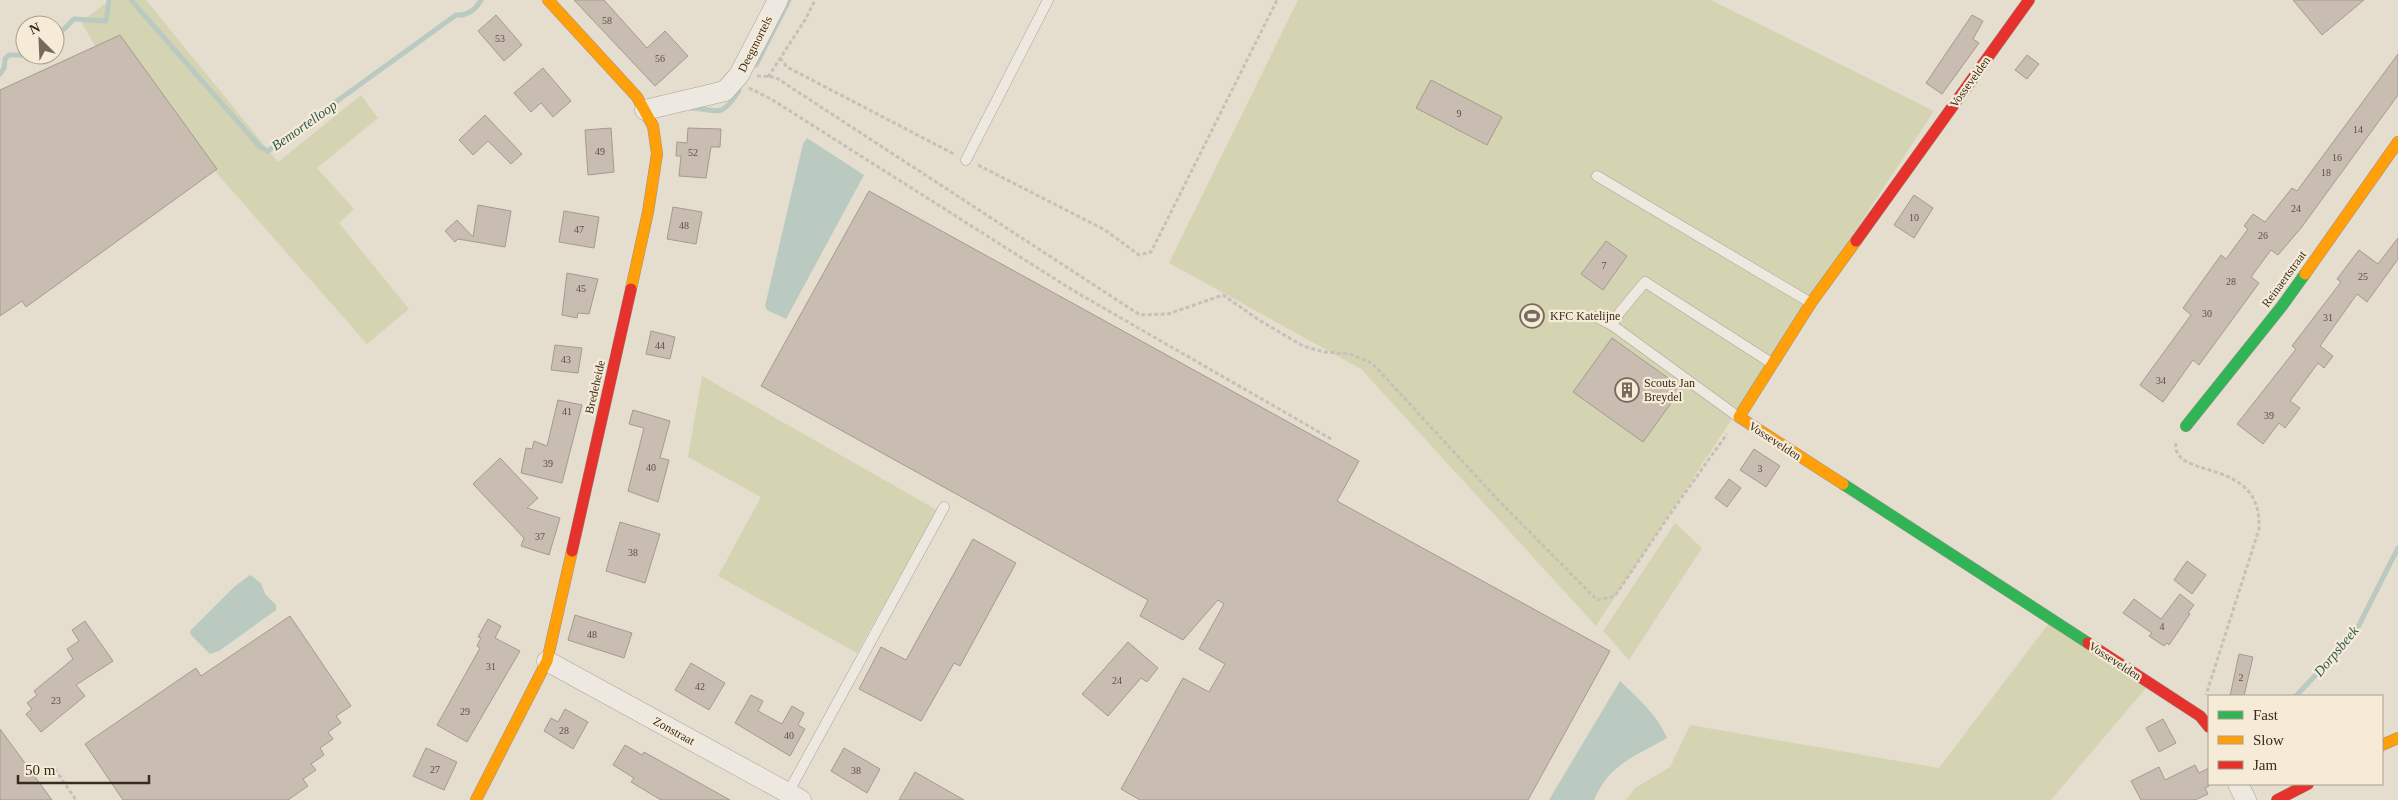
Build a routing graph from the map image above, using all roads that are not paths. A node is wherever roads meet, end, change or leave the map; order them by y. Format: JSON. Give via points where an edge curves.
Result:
{"nodes":[{"id":1,"x":548,"y":0,"type":"edge"},
{"id":2,"x":778,"y":0,"type":"edge"},
{"id":3,"x":1048,"y":0,"type":"edge"},
{"id":4,"x":2029,"y":0,"type":"edge"},
{"id":5,"x":645,"y":110,"type":"junction"},
{"id":6,"x":2398,"y":142,"type":"edge"},
{"id":7,"x":966,"y":160,"type":"road end"},
{"id":8,"x":1597,"y":176,"type":"dead end"},
{"id":9,"x":1812,"y":303,"type":"junction"},
{"id":10,"x":1596,"y":317,"type":"dead end"},
{"id":11,"x":1612,"y":325,"type":"junction"},
{"id":12,"x":1773,"y":364,"type":"junction"},
{"id":13,"x":1739,"y":417,"type":"junction"},
{"id":14,"x":2186,"y":426,"type":"road end"},
{"id":15,"x":944,"y":507,"type":"dead end"},
{"id":16,"x":547,"y":661,"type":"junction"},
{"id":17,"x":2208,"y":726,"type":"edge"},
{"id":18,"x":2398,"y":738,"type":"edge"},
{"id":19,"x":2383,"y":745,"type":"edge"},
{"id":20,"x":2238,"y":785,"type":"edge"},
{"id":21,"x":2306,"y":785,"type":"edge"},
{"id":22,"x":795,"y":796,"type":"edge"},
{"id":23,"x":476,"y":800,"type":"edge"},
{"id":24,"x":2246,"y":800,"type":"edge"},
{"id":25,"x":2277,"y":800,"type":"edge"}],
"edges":[{"from":1,"to":5,"type":"street","name":"Bredeheide","via":[[637,97]]},
{"from":2,"to":5,"type":"street","name":"Deegmortels","via":[[736,79],[725,91]]},
{"from":3,"to":7,"type":"lane"},
{"from":4,"to":9,"type":"street","name":"Vossevelden"},
{"from":5,"to":16,"type":"street","name":"Bredeheide","via":[[652,126],[657,154],[648,212]]},
{"from":6,"to":14,"type":"street","name":"Reinaertstraat","via":[[2282,306]]},
{"from":8,"to":9,"type":"lane"},
{"from":9,"to":12,"type":"street","name":"Vossevelden"},
{"from":10,"to":11,"type":"lane"},
{"from":11,"to":12,"type":"lane","via":[[1645,282]]},
{"from":11,"to":13,"type":"lane"},
{"from":12,"to":13,"type":"street","name":"Vossevelden"},
{"from":13,"to":17,"type":"street","name":"Vossevelden","via":[[2200,716]]},
{"from":15,"to":22,"type":"lane"},
{"from":16,"to":22,"type":"street","name":"Zonstraat"},
{"from":16,"to":23,"type":"street","name":"Bredeheide"},
{"from":18,"to":19,"type":"street"},
{"from":20,"to":24,"type":"street"},
{"from":21,"to":25,"type":"street"}]}
